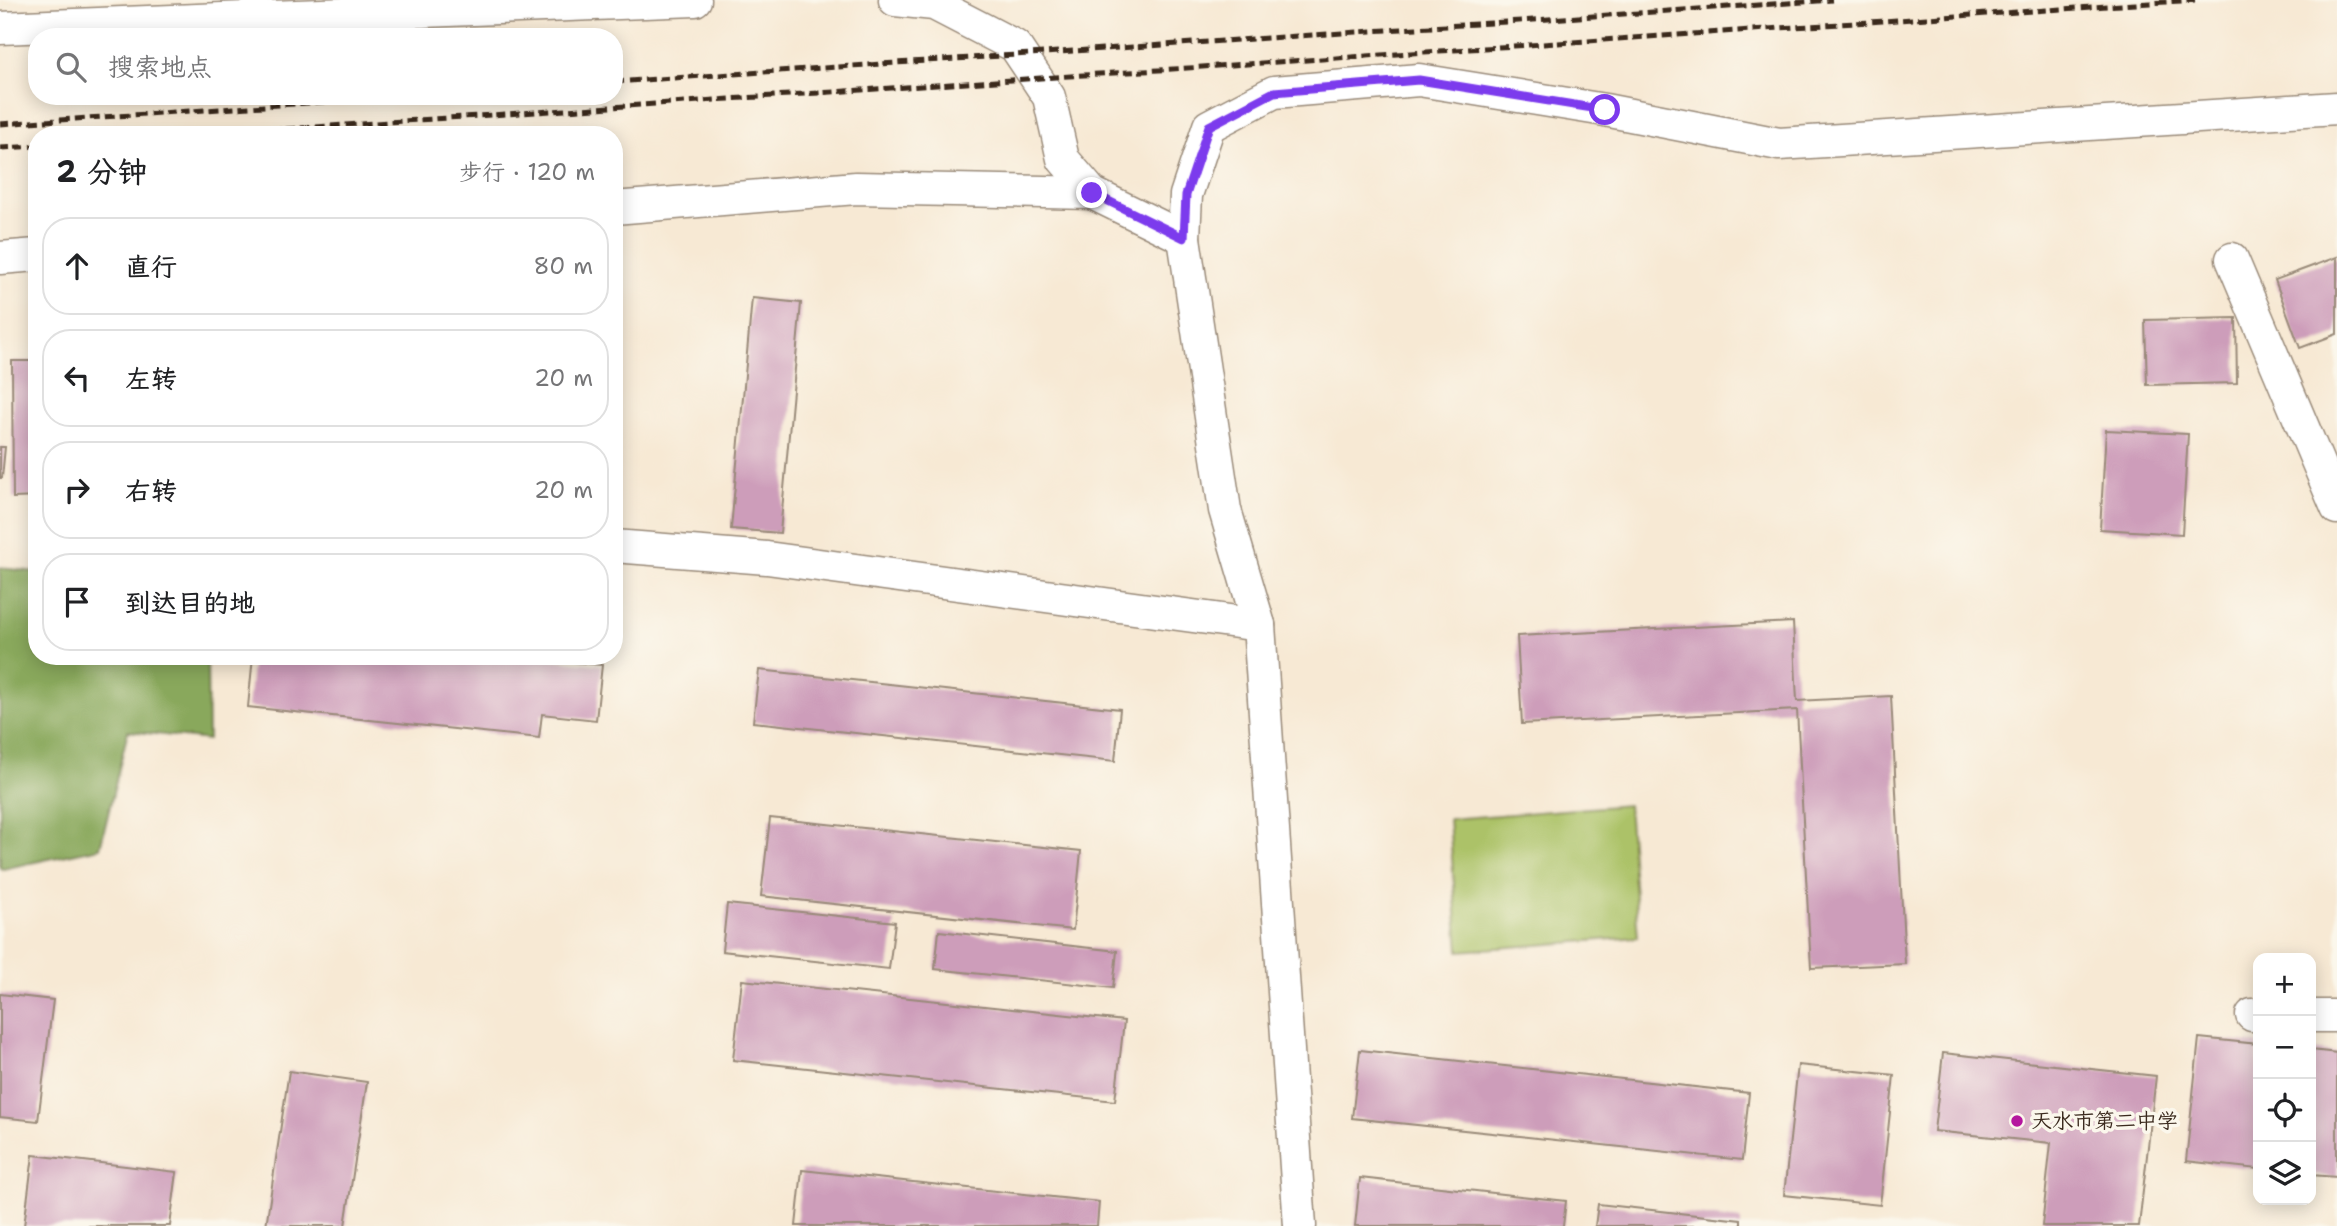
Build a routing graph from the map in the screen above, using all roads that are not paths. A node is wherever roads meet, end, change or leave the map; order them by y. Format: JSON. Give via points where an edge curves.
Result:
{"nodes":[{"id":1,"x":695,"y":0,"type":"edge"},
{"id":2,"x":895,"y":0,"type":"edge"},
{"id":3,"x":0,"y":28,"type":"edge"},
{"id":4,"x":2337,"y":108,"type":"edge"},
{"id":5,"x":1092,"y":193,"type":"junction"},
{"id":6,"x":623,"y":207,"type":"edge"},
{"id":7,"x":1184,"y":238,"type":"junction"},
{"id":8,"x":28,"y":256,"type":"edge"},
{"id":9,"x":0,"y":258,"type":"edge"},
{"id":10,"x":2232,"y":259,"type":"dead end"},
{"id":11,"x":2331,"y":476,"type":"edge"},
{"id":12,"x":2337,"y":508,"type":"edge"},
{"id":13,"x":623,"y":546,"type":"edge"},
{"id":14,"x":1259,"y":625,"type":"junction"},
{"id":15,"x":2316,"y":1016,"type":"edge"},
{"id":16,"x":2337,"y":1016,"type":"edge"},
{"id":17,"x":1300,"y":1226,"type":"edge"}],
"edges":[{"from":1,"to":3,"type":"street"},
{"from":2,"to":5,"type":"street","via":[[934,4],[1015,46],[1049,97],[1063,159]]},
{"from":4,"to":7,"type":"street","via":[[1779,144],[1419,80],[1274,92],[1209,126],[1186,195]]},
{"from":5,"to":6,"type":"street","via":[[856,188]]},
{"from":5,"to":7,"type":"street"},
{"from":7,"to":14,"type":"street","via":[[1225,510]]},
{"from":8,"to":9,"type":"street"},
{"from":10,"to":11,"type":"street"},
{"from":11,"to":12,"type":"street"},
{"from":13,"to":14,"type":"street","via":[[767,558]]},
{"from":14,"to":17,"type":"street"},
{"from":15,"to":16,"type":"street"}]}
